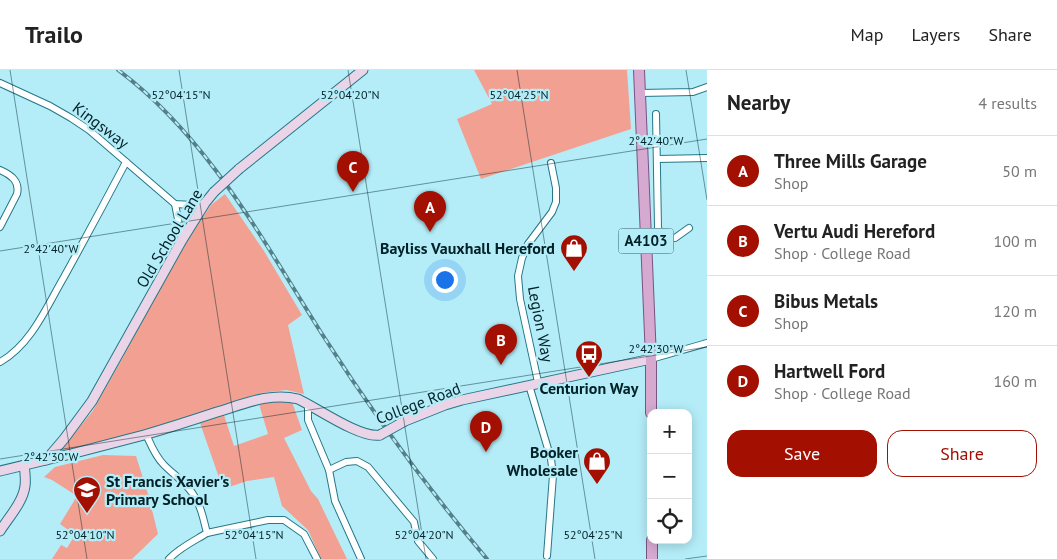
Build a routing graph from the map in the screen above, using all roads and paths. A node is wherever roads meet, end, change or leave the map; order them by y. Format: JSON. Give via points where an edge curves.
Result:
{"nodes":[{"id":1,"x":363,"y":70,"type":"edge"},
{"id":2,"x":639,"y":70,"type":"edge"},
{"id":3,"x":0,"y":83,"type":"edge"},
{"id":4,"x":707,"y":87,"type":"edge"},
{"id":5,"x":640,"y":93,"type":"junction"},
{"id":6,"x":656,"y":114,"type":"dead end"},
{"id":7,"x":707,"y":158,"type":"edge"},
{"id":8,"x":657,"y":159,"type":"junction"},
{"id":9,"x":126,"y":162,"type":"junction"},
{"id":10,"x":551,"y":162,"type":"dead end"},
{"id":11,"x":0,"y":170,"type":"edge"},
{"id":12,"x":205,"y":203,"type":"junction"},
{"id":13,"x":175,"y":204,"type":"junction"},
{"id":14,"x":0,"y":227,"type":"edge"},
{"id":15,"x":689,"y":228,"type":"dead end"},
{"id":16,"x":182,"y":240,"type":"junction"},
{"id":17,"x":707,"y":343,"type":"edge"},
{"id":18,"x":651,"y":359,"type":"junction"},
{"id":19,"x":0,"y":362,"type":"edge"},
{"id":20,"x":534,"y":384,"type":"junction"},
{"id":21,"x":308,"y":404,"type":"junction"},
{"id":22,"x":651,"y":409,"type":"edge"},
{"id":23,"x":146,"y":434,"type":"junction"},
{"id":24,"x":45,"y":460,"type":"junction"},
{"id":25,"x":24,"y":466,"type":"junction"},
{"id":26,"x":329,"y":470,"type":"junction"},
{"id":27,"x":0,"y":471,"type":"edge"},
{"id":28,"x":0,"y":531,"type":"edge"},
{"id":29,"x":207,"y":533,"type":"junction"},
{"id":30,"x":652,"y":544,"type":"edge"},
{"id":31,"x":547,"y":556,"type":"dead end"},
{"id":32,"x":169,"y":559,"type":"edge"},
{"id":33,"x":317,"y":559,"type":"edge"},
{"id":34,"x":362,"y":559,"type":"edge"},
{"id":35,"x":433,"y":559,"type":"edge"},
{"id":36,"x":652,"y":559,"type":"edge"}],
"edges":[{"from":1,"to":12,"type":"street","name":"Old School Lane","bridge":true,"via":[[239,169]]},
{"from":2,"to":5,"type":"main road","number":"A4103"},
{"from":3,"to":9,"type":"street","name":"Kingsway","via":[[71,118]]},
{"from":4,"to":5,"type":"street","via":[[693,92]]},
{"from":5,"to":18,"type":"main road","number":"A4103"},
{"from":6,"to":8,"type":"street"},
{"from":7,"to":8,"type":"street"},
{"from":8,"to":15,"type":"street","via":[[658,228],[663,237],[675,238]]},
{"from":9,"to":13,"type":"street","name":"Kingsway"},
{"from":9,"to":19,"type":"street","via":[[32,333],[15,352]]},
{"from":10,"to":20,"type":"street","name":"Legion Way","via":[[556,202],[528,244],[518,276]]},
{"from":11,"to":14,"type":"street","via":[[13,177],[18,189]]},
{"from":12,"to":13,"type":"street"},
{"from":12,"to":16,"type":"street","name":"Old School Lane"},
{"from":13,"to":16,"type":"street"},
{"from":16,"to":24,"type":"street","name":"Old School Lane","via":[[92,401]]},
{"from":17,"to":18,"type":"street"},
{"from":18,"to":20,"type":"street","name":"College Road"},
{"from":18,"to":22,"type":"main road","number":"A4103"},
{"from":20,"to":21,"type":"street","name":"College Road","bridge":true,"via":[[445,405],[373,436]]},
{"from":20,"to":31,"type":"street","via":[[552,467]]},
{"from":21,"to":23,"type":"street","name":"College Road","via":[[289,397],[266,398]]},
{"from":21,"to":26,"type":"street","via":[[308,420]]},
{"from":23,"to":24,"type":"street","name":"College Road"},
{"from":23,"to":29,"type":"street","via":[[163,464],[197,500]]},
{"from":24,"to":25,"type":"street","name":"College Road"},
{"from":25,"to":27,"type":"street","name":"College Road"},
{"from":25,"to":28,"type":"street","via":[[23,493]]},
{"from":26,"to":34,"type":"street","via":[[335,501]]},
{"from":26,"to":35,"type":"street","via":[[357,461],[368,467],[414,522],[418,541]]},
{"from":29,"to":32,"type":"street"},
{"from":29,"to":33,"type":"street","via":[[268,520],[284,520],[304,534]]},
{"from":30,"to":36,"type":"main road"}]}
